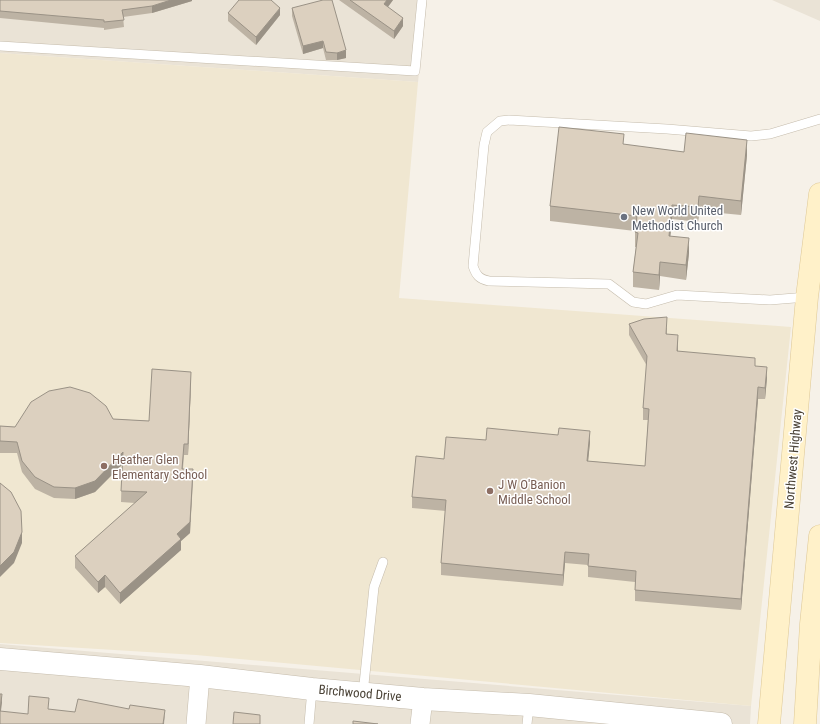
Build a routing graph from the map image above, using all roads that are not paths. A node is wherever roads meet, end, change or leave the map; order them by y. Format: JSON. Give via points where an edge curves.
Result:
{"nodes":[{"id":1,"x":422,"y":0,"type":"edge"},
{"id":2,"x":0,"y":46,"type":"edge"},
{"id":3,"x":820,"y":119,"type":"edge"},
{"id":4,"x":820,"y":194,"type":"edge"},
{"id":5,"x":814,"y":298,"type":"edge"},
{"id":6,"x":820,"y":536,"type":"edge"},
{"id":7,"x":383,"y":562,"type":"dead end"},
{"id":8,"x":816,"y":625,"type":"edge"},
{"id":9,"x":0,"y":659,"type":"edge"},
{"id":10,"x":200,"y":676,"type":"junction"},
{"id":11,"x":312,"y":689,"type":"junction"},
{"id":12,"x":363,"y":694,"type":"junction"},
{"id":13,"x":423,"y":699,"type":"junction"},
{"id":14,"x":528,"y":715,"type":"edge"},
{"id":15,"x":632,"y":720,"type":"edge"},
{"id":16,"x":196,"y":724,"type":"edge"},
{"id":17,"x":309,"y":724,"type":"edge"},
{"id":18,"x":420,"y":724,"type":"edge"},
{"id":19,"x":721,"y":724,"type":"edge"},
{"id":20,"x":769,"y":724,"type":"edge"},
{"id":21,"x":805,"y":724,"type":"edge"}],
"edges":[{"from":1,"to":2,"type":"lane","via":[[415,70]]},
{"from":3,"to":5,"type":"lane","via":[[770,134],[751,136],[500,121],[487,132],[484,145],[474,266],[475,274],[489,281],[609,284],[633,302],[646,304],[677,295],[770,300]]},
{"from":4,"to":5,"type":"main road","name":"Northwest Highway"},
{"from":5,"to":20,"type":"main road","name":"Northwest Highway"},
{"from":6,"to":8,"type":"main road"},
{"from":7,"to":12,"type":"lane","via":[[374,587]]},
{"from":8,"to":21,"type":"main road"},
{"from":9,"to":10,"type":"street","name":"Birchwood Drive"},
{"from":10,"to":11,"type":"street","name":"Birchwood Drive"},
{"from":10,"to":16,"type":"street"},
{"from":11,"to":12,"type":"street","name":"Birchwood Drive"},
{"from":11,"to":17,"type":"lane"},
{"from":12,"to":13,"type":"street","name":"Birchwood Drive"},
{"from":13,"to":14,"type":"street","name":"Birchwood Drive"},
{"from":13,"to":18,"type":"street"},
{"from":14,"to":15,"type":"street","name":"Birchwood Drive"},
{"from":15,"to":19,"type":"street","name":"Birchwood Drive"}]}
